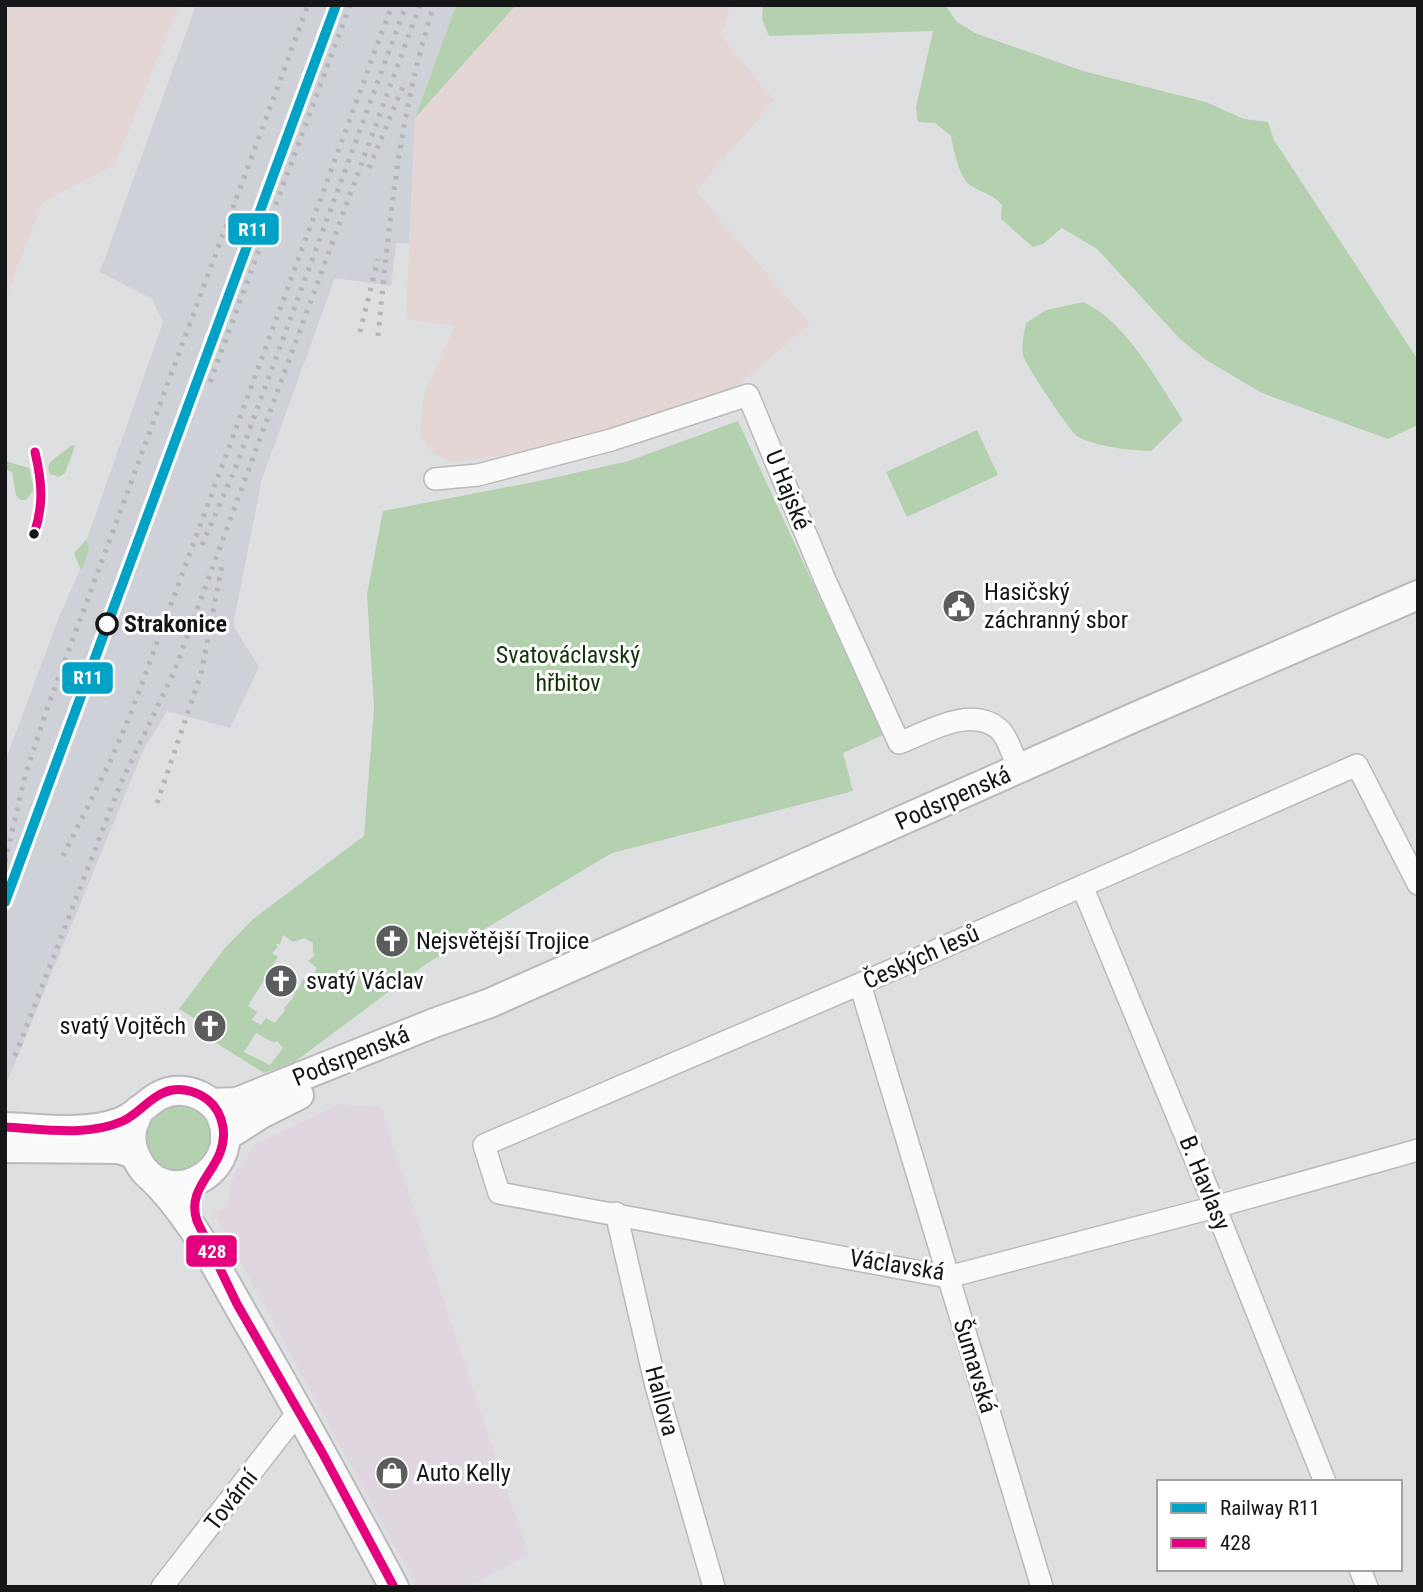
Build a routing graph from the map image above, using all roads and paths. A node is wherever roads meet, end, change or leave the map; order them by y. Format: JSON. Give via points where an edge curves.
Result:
{"nodes":[{"id":1,"x":435,"y":479,"type":"dead end"},
{"id":2,"x":1418,"y":596,"type":"edge"},
{"id":3,"x":1019,"y":769,"type":"junction"},
{"id":4,"x":1417,"y":879,"type":"edge"},
{"id":5,"x":1082,"y":886,"type":"junction"},
{"id":6,"x":860,"y":984,"type":"junction"},
{"id":7,"x":490,"y":1003,"type":"junction"},
{"id":8,"x":211,"y":1103,"type":"junction"},
{"id":9,"x":139,"y":1110,"type":"junction"},
{"id":10,"x":5,"y":1127,"type":"edge"},
{"id":11,"x":225,"y":1137,"type":"junction"},
{"id":12,"x":484,"y":1145,"type":"joint"},
{"id":13,"x":5,"y":1148,"type":"edge"},
{"id":14,"x":1418,"y":1150,"type":"edge"},
{"id":15,"x":142,"y":1165,"type":"junction"},
{"id":16,"x":206,"y":1175,"type":"junction"},
{"id":17,"x":1215,"y":1207,"type":"junction"},
{"id":18,"x":616,"y":1213,"type":"junction"},
{"id":19,"x":216,"y":1265,"type":"junction"},
{"id":20,"x":948,"y":1277,"type":"junction"},
{"id":21,"x":299,"y":1411,"type":"junction"},
{"id":22,"x":1324,"y":1480,"type":"edge"},
{"id":23,"x":162,"y":1587,"type":"edge"},
{"id":24,"x":394,"y":1587,"type":"edge"},
{"id":25,"x":714,"y":1587,"type":"edge"},
{"id":26,"x":1042,"y":1587,"type":"edge"}],
"edges":[{"from":1,"to":3,"type":"street","name":"U Hajské","via":[[478,475],[611,440],[748,395],[899,743],[952,723],[981,719],[1001,730]]},
{"from":2,"to":3,"type":"main road","name":"Podsrpenská"},
{"from":3,"to":7,"type":"main road","name":"Podsrpenská"},
{"from":4,"to":5,"type":"street","name":"Českých lesů","via":[[1357,765]]},
{"from":5,"to":6,"type":"street","name":"Českých lesů"},
{"from":5,"to":17,"type":"street","name":"B. Havlasy"},
{"from":6,"to":12,"type":"street","name":"Českých lesů"},
{"from":6,"to":20,"type":"street","name":"Šumavská"},
{"from":7,"to":8,"type":"main road","name":"Podsrpenská","via":[[237,1102]]},
{"from":7,"to":11,"type":"main road","name":"Podsrpenská","via":[[261,1114]]},
{"from":8,"to":9,"type":"main road","name":"Podsrpenská","via":[[200,1095],[173,1090],[149,1100]]},
{"from":8,"to":11,"type":"main road","via":[[221,1115]]},
{"from":9,"to":10,"type":"main road","name":"Podsrpenská","via":[[120,1123],[97,1128]]},
{"from":9,"to":15,"type":"main road","via":[[131,1132]]},
{"from":11,"to":16,"type":"main road","via":[[219,1163]]},
{"from":12,"to":18,"type":"street","name":"Václavská","via":[[499,1193]]},
{"from":13,"to":15,"type":"main road","via":[[119,1149]]},
{"from":14,"to":17,"type":"street","name":"Václavská"},
{"from":15,"to":16,"type":"main road","via":[[164,1183],[195,1182]]},
{"from":15,"to":19,"type":"main road","via":[[171,1196]]},
{"from":16,"to":19,"type":"main road","via":[[194,1206],[195,1217]]},
{"from":17,"to":20,"type":"street","name":"Václavská"},
{"from":17,"to":22,"type":"street","name":"B. Havlasy"},
{"from":18,"to":20,"type":"street","name":"Václavská"},
{"from":18,"to":25,"type":"street","name":"Hallova","via":[[656,1386]]},
{"from":19,"to":21,"type":"main road"},
{"from":20,"to":26,"type":"street","name":"Šumavská"},
{"from":21,"to":23,"type":"street","name":"Tovární"},
{"from":21,"to":24,"type":"main road"}]}
